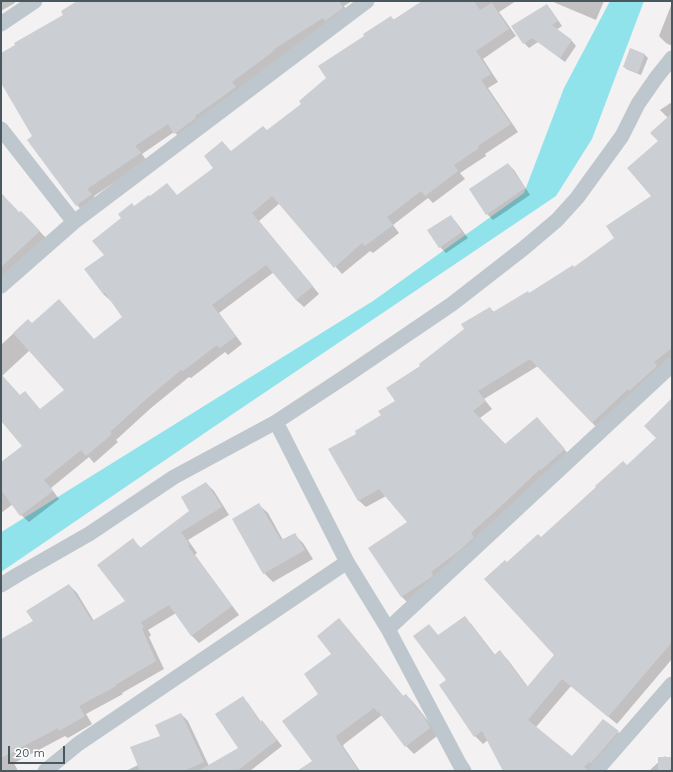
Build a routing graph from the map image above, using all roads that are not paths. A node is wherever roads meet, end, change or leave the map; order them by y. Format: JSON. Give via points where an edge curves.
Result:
{"nodes":[{"id":1,"x":34,"y":1,"type":"edge"},
{"id":2,"x":367,"y":1,"type":"edge"},
{"id":3,"x":1,"y":24,"type":"edge"},
{"id":4,"x":672,"y":58,"type":"edge"},
{"id":5,"x":1,"y":129,"type":"edge"},
{"id":6,"x":74,"y":222,"type":"junction"},
{"id":7,"x":1,"y":286,"type":"edge"},
{"id":8,"x":672,"y":365,"type":"edge"},
{"id":9,"x":276,"y":422,"type":"junction"},
{"id":10,"x":347,"y":562,"type":"junction"},
{"id":11,"x":1,"y":585,"type":"edge"},
{"id":12,"x":388,"y":629,"type":"junction"},
{"id":13,"x":672,"y":684,"type":"edge"},
{"id":14,"x":458,"y":769,"type":"edge"},
{"id":15,"x":45,"y":771,"type":"edge"},
{"id":16,"x":596,"y":771,"type":"edge"}],
"edges":[{"from":1,"to":3,"type":"street"},
{"from":2,"to":6,"type":"street"},
{"from":4,"to":9,"type":"street","via":[[638,104],[622,136],[595,175],[557,220],[452,304]]},
{"from":5,"to":6,"type":"street"},
{"from":6,"to":7,"type":"street"},
{"from":8,"to":12,"type":"street"},
{"from":9,"to":10,"type":"street"},
{"from":9,"to":11,"type":"street","via":[[174,477],[89,534]]},
{"from":10,"to":12,"type":"street"},
{"from":10,"to":15,"type":"street","via":[[78,744]]},
{"from":12,"to":14,"type":"street"},
{"from":13,"to":16,"type":"street"}]}
